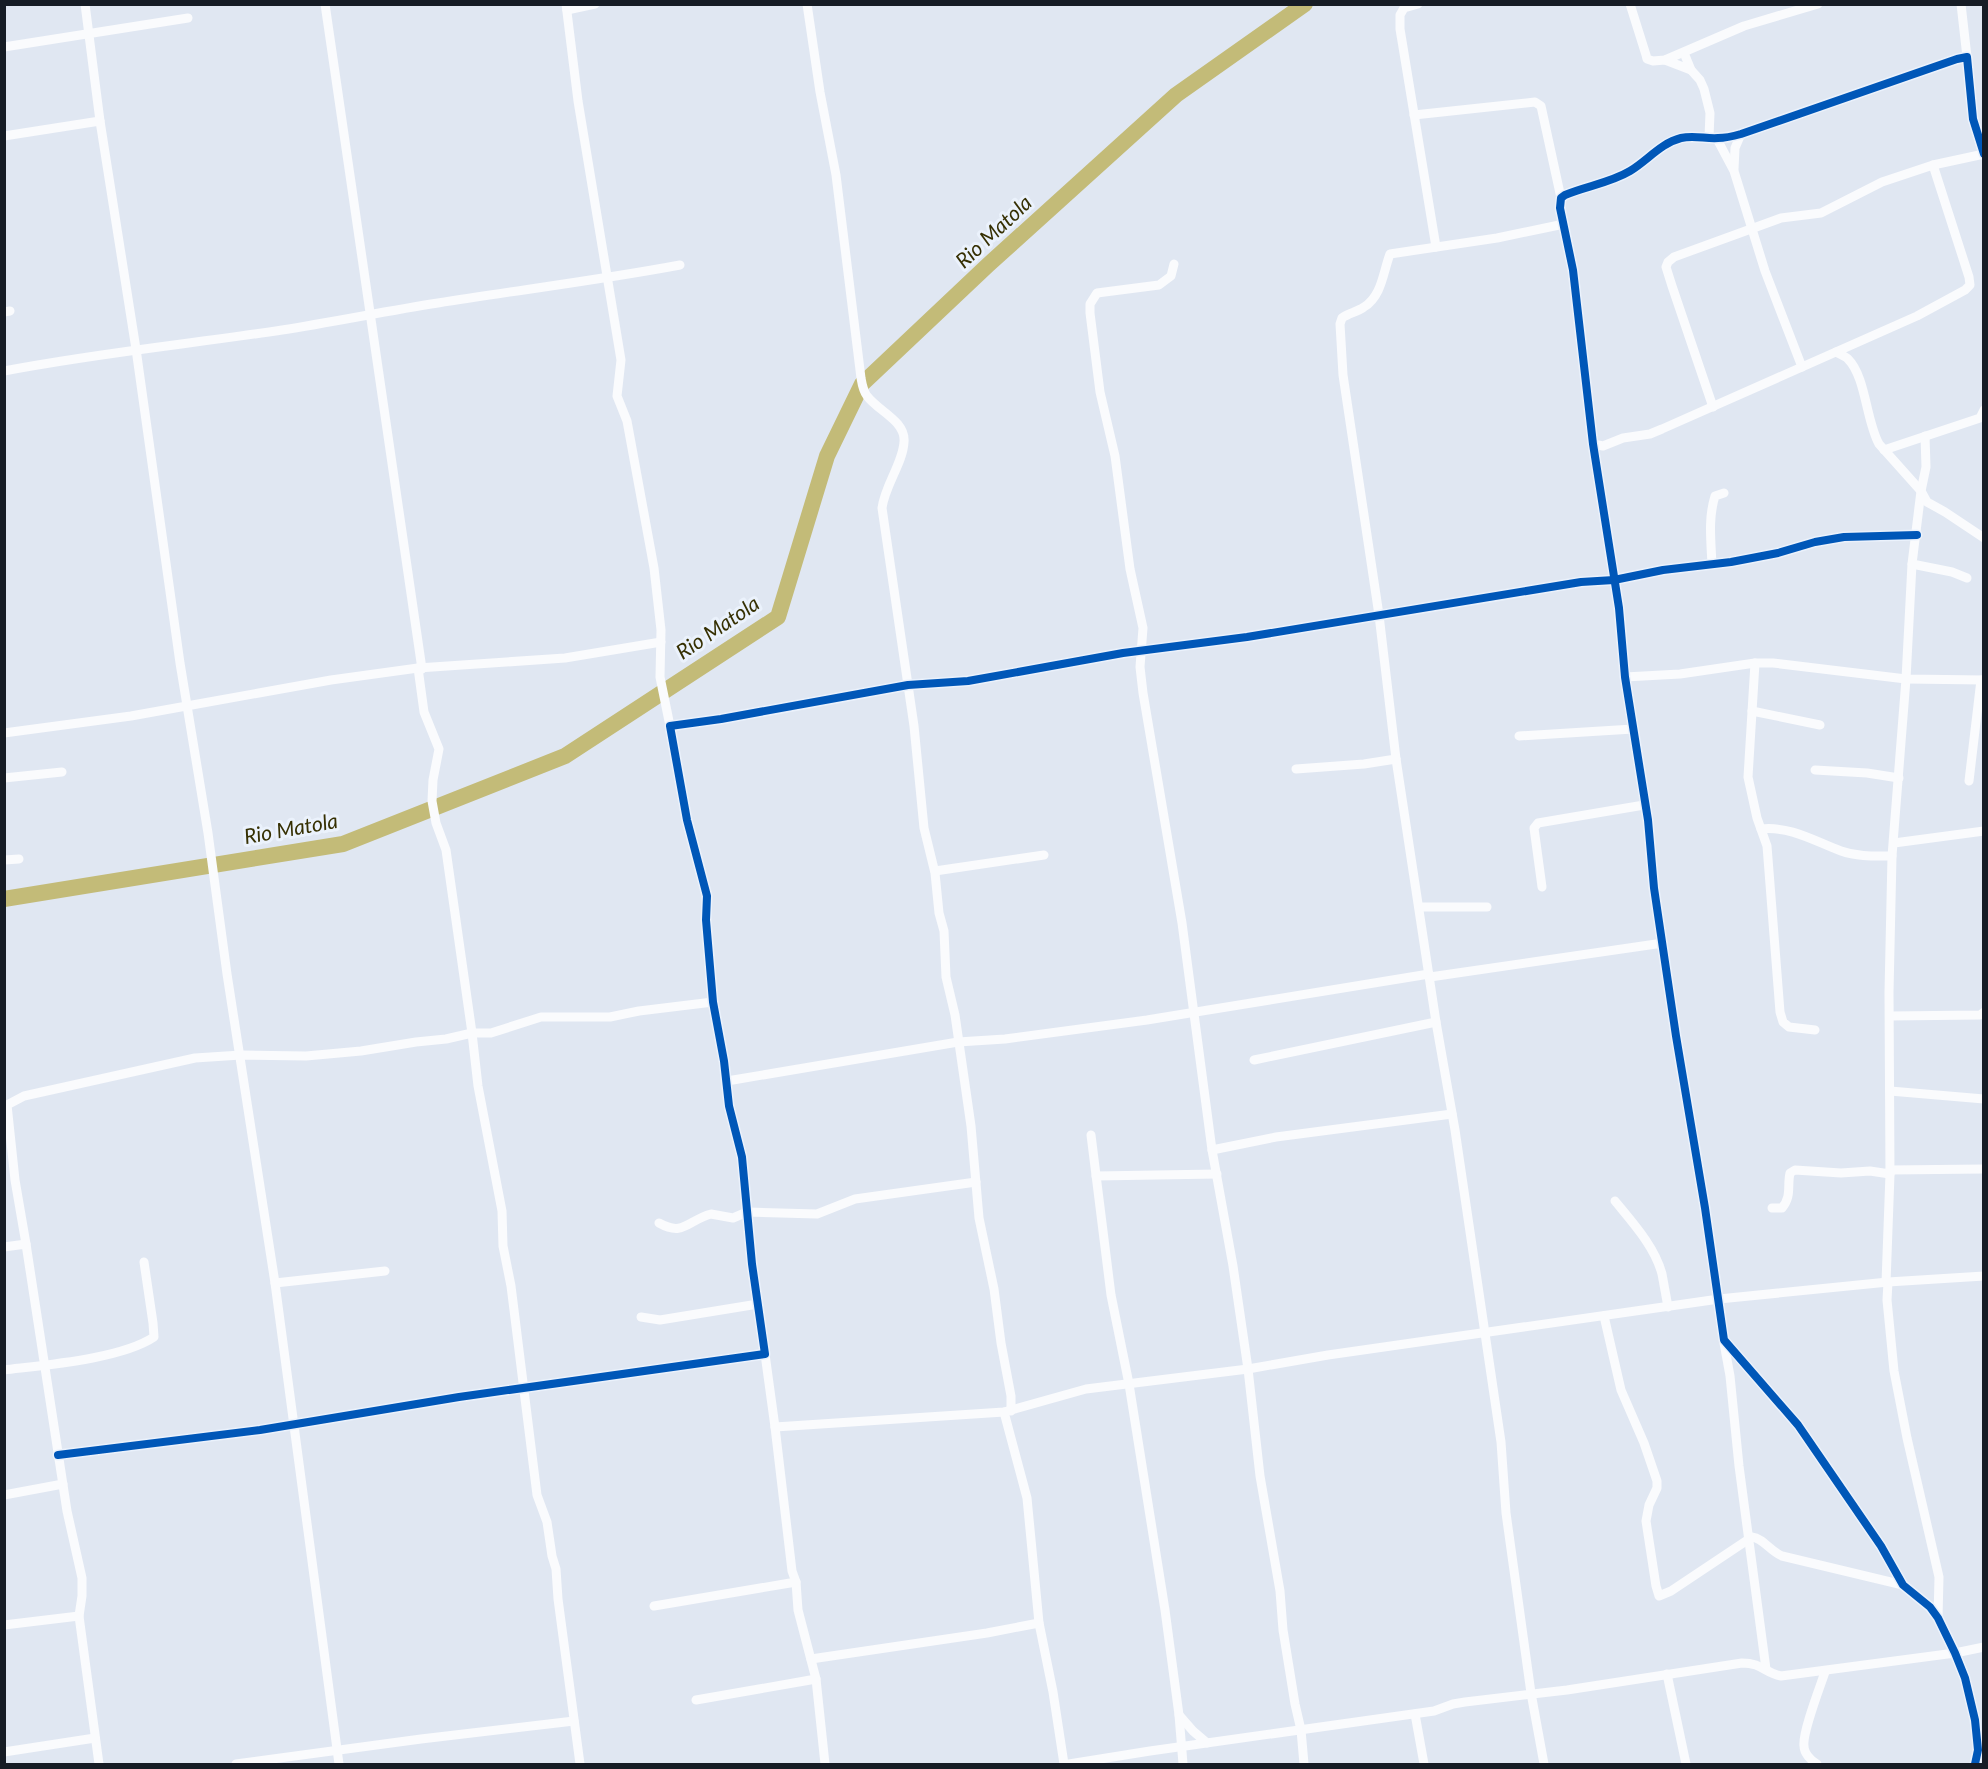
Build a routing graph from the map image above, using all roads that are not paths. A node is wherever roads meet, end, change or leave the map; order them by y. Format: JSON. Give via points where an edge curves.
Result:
{"nodes":[{"id":1,"x":85,"y":4,"type":"edge"},
{"id":2,"x":325,"y":4,"type":"edge"},
{"id":3,"x":595,"y":4,"type":"edge"},
{"id":4,"x":807,"y":4,"type":"edge"},
{"id":5,"x":1418,"y":4,"type":"edge"},
{"id":6,"x":1630,"y":4,"type":"edge"},
{"id":7,"x":1818,"y":4,"type":"edge"},
{"id":8,"x":1961,"y":4,"type":"edge"},
{"id":9,"x":567,"y":7,"type":"edge"},
{"id":10,"x":188,"y":18,"type":"dead end"},
{"id":11,"x":89,"y":35,"type":"junction"},
{"id":12,"x":4,"y":47,"type":"edge"},
{"id":13,"x":1684,"y":53,"type":"junction"},
{"id":14,"x":1967,"y":57,"type":"junction"},
{"id":15,"x":1665,"y":60,"type":"junction"},
{"id":16,"x":1691,"y":70,"type":"junction"},
{"id":17,"x":1414,"y":115,"type":"junction"},
{"id":18,"x":100,"y":121,"type":"junction"},
{"id":19,"x":1741,"y":134,"type":"junction"},
{"id":20,"x":4,"y":136,"type":"edge"},
{"id":21,"x":1713,"y":138,"type":"junction"},
{"id":22,"x":1983,"y":154,"type":"edge"},
{"id":23,"x":1933,"y":165,"type":"junction"},
{"id":24,"x":1734,"y":171,"type":"junction"},
{"id":25,"x":1561,"y":198,"type":"junction"},
{"id":26,"x":1564,"y":224,"type":"junction"},
{"id":27,"x":1753,"y":228,"type":"junction"},
{"id":28,"x":1436,"y":247,"type":"junction"},
{"id":29,"x":1174,"y":264,"type":"dead end"},
{"id":30,"x":680,"y":265,"type":"dead end"},
{"id":31,"x":608,"y":278,"type":"junction"},
{"id":32,"x":371,"y":313,"type":"junction"},
{"id":33,"x":1848,"y":346,"type":"junction"},
{"id":34,"x":136,"y":349,"type":"junction"},
{"id":35,"x":1836,"y":352,"type":"junction"},
{"id":36,"x":1848,"y":359,"type":"junction"},
{"id":37,"x":1802,"y":367,"type":"junction"},
{"id":38,"x":4,"y":371,"type":"edge"},
{"id":39,"x":1713,"y":407,"type":"junction"},
{"id":40,"x":1983,"y":410,"type":"edge"},
{"id":41,"x":1924,"y":436,"type":"junction"},
{"id":42,"x":1598,"y":445,"type":"junction"},
{"id":43,"x":1884,"y":450,"type":"junction"},
{"id":44,"x":1921,"y":491,"type":"junction"},
{"id":45,"x":1724,"y":492,"type":"dead end"},
{"id":46,"x":1933,"y":507,"type":"junction"},
{"id":47,"x":1920,"y":516,"type":"junction"},
{"id":48,"x":1917,"y":534,"type":"junction"},
{"id":49,"x":1983,"y":538,"type":"edge"},
{"id":50,"x":1912,"y":564,"type":"junction"},
{"id":51,"x":1712,"y":565,"type":"junction"},
{"id":52,"x":1967,"y":578,"type":"dead end"},
{"id":53,"x":1614,"y":580,"type":"junction"},
{"id":54,"x":1379,"y":615,"type":"junction"},
{"id":55,"x":661,"y":642,"type":"junction"},
{"id":56,"x":1141,"y":650,"type":"junction"},
{"id":57,"x":1755,"y":663,"type":"junction"},
{"id":58,"x":420,"y":669,"type":"junction"},
{"id":59,"x":1625,"y":677,"type":"junction"},
{"id":60,"x":1906,"y":680,"type":"junction"},
{"id":61,"x":1982,"y":680,"type":"edge"},
{"id":62,"x":908,"y":685,"type":"junction"},
{"id":63,"x":187,"y":706,"type":"junction"},
{"id":64,"x":1752,"y":711,"type":"junction"},
{"id":65,"x":1821,"y":724,"type":"dead end"},
{"id":66,"x":670,"y":726,"type":"junction"},
{"id":67,"x":1633,"y":729,"type":"junction"},
{"id":68,"x":4,"y":733,"type":"edge"},
{"id":69,"x":1519,"y":736,"type":"dead end"},
{"id":70,"x":1396,"y":759,"type":"junction"},
{"id":71,"x":1296,"y":769,"type":"dead end"},
{"id":72,"x":1815,"y":770,"type":"dead end"},
{"id":73,"x":62,"y":772,"type":"dead end"},
{"id":74,"x":4,"y":778,"type":"edge"},
{"id":75,"x":1899,"y":778,"type":"junction"},
{"id":76,"x":1969,"y":781,"type":"dead end"},
{"id":77,"x":1644,"y":805,"type":"junction"},
{"id":78,"x":1761,"y":829,"type":"junction"},
{"id":79,"x":1983,"y":831,"type":"edge"},
{"id":80,"x":1894,"y":843,"type":"junction"},
{"id":81,"x":1044,"y":855,"type":"dead end"},
{"id":82,"x":1892,"y":856,"type":"junction"},
{"id":83,"x":19,"y":859,"type":"dead end"},
{"id":84,"x":4,"y":860,"type":"edge"},
{"id":85,"x":935,"y":871,"type":"junction"},
{"id":86,"x":1542,"y":887,"type":"dead end"},
{"id":87,"x":1487,"y":907,"type":"dead end"},
{"id":88,"x":1419,"y":908,"type":"junction"},
{"id":89,"x":1663,"y":943,"type":"junction"},
{"id":90,"x":1430,"y":976,"type":"junction"},
{"id":91,"x":713,"y":1002,"type":"junction"},
{"id":92,"x":1194,"y":1012,"type":"junction"},
{"id":93,"x":1983,"y":1012,"type":"edge"},
{"id":94,"x":1890,"y":1016,"type":"junction"},
{"id":95,"x":1436,"y":1022,"type":"junction"},
{"id":96,"x":1815,"y":1030,"type":"dead end"},
{"id":97,"x":472,"y":1032,"type":"junction"},
{"id":98,"x":958,"y":1042,"type":"junction"},
{"id":99,"x":241,"y":1054,"type":"junction"},
{"id":100,"x":1254,"y":1060,"type":"dead end"},
{"id":101,"x":727,"y":1082,"type":"junction"},
{"id":102,"x":1890,"y":1091,"type":"junction"},
{"id":103,"x":4,"y":1094,"type":"edge"},
{"id":104,"x":1983,"y":1099,"type":"edge"},
{"id":105,"x":6,"y":1106,"type":"edge"},
{"id":106,"x":1452,"y":1114,"type":"junction"},
{"id":107,"x":1091,"y":1135,"type":"dead end"},
{"id":108,"x":1212,"y":1150,"type":"junction"},
{"id":109,"x":1983,"y":1169,"type":"edge"},
{"id":110,"x":1890,"y":1172,"type":"junction"},
{"id":111,"x":1217,"y":1174,"type":"junction"},
{"id":112,"x":1096,"y":1176,"type":"junction"},
{"id":113,"x":976,"y":1182,"type":"junction"},
{"id":114,"x":1615,"y":1202,"type":"dead end"},
{"id":115,"x":1772,"y":1208,"type":"dead end"},
{"id":116,"x":747,"y":1212,"type":"junction"},
{"id":117,"x":658,"y":1223,"type":"dead end"},
{"id":118,"x":26,"y":1244,"type":"junction"},
{"id":119,"x":4,"y":1247,"type":"edge"},
{"id":120,"x":144,"y":1262,"type":"dead end"},
{"id":121,"x":385,"y":1271,"type":"dead end"},
{"id":122,"x":1983,"y":1276,"type":"edge"},
{"id":123,"x":1887,"y":1282,"type":"junction"},
{"id":124,"x":275,"y":1283,"type":"junction"},
{"id":125,"x":1719,"y":1299,"type":"junction"},
{"id":126,"x":758,"y":1304,"type":"junction"},
{"id":127,"x":1668,"y":1307,"type":"junction"},
{"id":128,"x":1604,"y":1316,"type":"junction"},
{"id":129,"x":641,"y":1317,"type":"dead end"},
{"id":130,"x":1485,"y":1334,"type":"junction"},
{"id":131,"x":1724,"y":1340,"type":"junction"},
{"id":132,"x":765,"y":1353,"type":"junction"},
{"id":133,"x":44,"y":1365,"type":"junction"},
{"id":134,"x":1248,"y":1369,"type":"junction"},
{"id":135,"x":4,"y":1370,"type":"edge"},
{"id":136,"x":1129,"y":1384,"type":"junction"},
{"id":137,"x":525,"y":1388,"type":"junction"},
{"id":138,"x":1011,"y":1396,"type":"junction"},
{"id":139,"x":1023,"y":1407,"type":"junction"},
{"id":140,"x":1008,"y":1412,"type":"junction"},
{"id":141,"x":294,"y":1424,"type":"junction"},
{"id":142,"x":775,"y":1427,"type":"junction"},
{"id":143,"x":58,"y":1455,"type":"junction"},
{"id":144,"x":63,"y":1484,"type":"junction"},
{"id":145,"x":4,"y":1495,"type":"edge"},
{"id":146,"x":1749,"y":1537,"type":"junction"},
{"id":147,"x":796,"y":1582,"type":"junction"},
{"id":148,"x":1903,"y":1585,"type":"junction"},
{"id":149,"x":654,"y":1606,"type":"dead end"},
{"id":150,"x":79,"y":1616,"type":"junction"},
{"id":151,"x":1938,"y":1618,"type":"junction"},
{"id":152,"x":1040,"y":1623,"type":"junction"},
{"id":153,"x":4,"y":1625,"type":"edge"},
{"id":154,"x":1983,"y":1647,"type":"edge"},
{"id":155,"x":1955,"y":1653,"type":"junction"},
{"id":156,"x":811,"y":1659,"type":"junction"},
{"id":157,"x":1766,"y":1669,"type":"junction"},
{"id":158,"x":1825,"y":1671,"type":"junction"},
{"id":159,"x":1666,"y":1674,"type":"junction"},
{"id":160,"x":816,"y":1679,"type":"junction"},
{"id":161,"x":1531,"y":1693,"type":"junction"},
{"id":162,"x":696,"y":1700,"type":"dead end"},
{"id":163,"x":1415,"y":1714,"type":"junction"},
{"id":164,"x":1179,"y":1715,"type":"junction"},
{"id":165,"x":574,"y":1720,"type":"junction"},
{"id":166,"x":1301,"y":1730,"type":"junction"},
{"id":167,"x":95,"y":1738,"type":"junction"},
{"id":168,"x":1207,"y":1743,"type":"junction"},
{"id":169,"x":1181,"y":1747,"type":"junction"},
{"id":170,"x":4,"y":1752,"type":"edge"},
{"id":171,"x":337,"y":1752,"type":"junction"},
{"id":172,"x":99,"y":1764,"type":"edge"},
{"id":173,"x":236,"y":1764,"type":"edge"},
{"id":174,"x":339,"y":1764,"type":"edge"},
{"id":175,"x":580,"y":1764,"type":"edge"},
{"id":176,"x":825,"y":1764,"type":"edge"},
{"id":177,"x":1064,"y":1764,"type":"edge"},
{"id":178,"x":1069,"y":1764,"type":"edge"},
{"id":179,"x":1183,"y":1764,"type":"edge"},
{"id":180,"x":1304,"y":1764,"type":"edge"},
{"id":181,"x":1424,"y":1764,"type":"edge"},
{"id":182,"x":1544,"y":1764,"type":"edge"},
{"id":183,"x":1686,"y":1764,"type":"edge"},
{"id":184,"x":1817,"y":1764,"type":"edge"},
{"id":185,"x":1975,"y":1764,"type":"edge"}],
"edges":[{"from":1,"to":11,"type":"street"},
{"from":2,"to":32,"type":"street"},
{"from":3,"to":9,"type":"street"},
{"from":4,"to":62,"type":"street","via":[[836,175],[861,378],[867,396],[900,427],[905,438],[882,508]]},
{"from":5,"to":17,"type":"street","via":[[1404,8],[1400,15]]},
{"from":6,"to":15,"type":"street","via":[[1647,59]]},
{"from":7,"to":13,"type":"street","via":[[1744,26]]},
{"from":8,"to":14,"type":"street"},
{"from":9,"to":31,"type":"street","via":[[578,101]]},
{"from":10,"to":11,"type":"street"},
{"from":11,"to":12,"type":"street"},
{"from":11,"to":18,"type":"street"},
{"from":13,"to":15,"type":"street"},
{"from":13,"to":16,"type":"street"},
{"from":14,"to":19,"type":"street"},
{"from":14,"to":22,"type":"street","via":[[1973,119]]},
{"from":15,"to":16,"type":"street"},
{"from":16,"to":21,"type":"street","via":[[1704,89]]},
{"from":17,"to":25,"type":"street","via":[[1535,102],[1541,106]]},
{"from":17,"to":28,"type":"street"},
{"from":18,"to":20,"type":"street"},
{"from":18,"to":34,"type":"street"},
{"from":19,"to":21,"type":"street"},
{"from":19,"to":24,"type":"street","via":[[1735,148]]},
{"from":21,"to":24,"type":"street"},
{"from":21,"to":25,"type":"street","via":[[1674,141],[1631,170]]},
{"from":22,"to":23,"type":"street"},
{"from":23,"to":27,"type":"street","via":[[1882,182],[1821,213],[1781,218]]},
{"from":23,"to":33,"type":"street","via":[[1970,285],[1959,295]]},
{"from":24,"to":27,"type":"street"},
{"from":25,"to":26,"type":"street"},
{"from":26,"to":28,"type":"street"},
{"from":26,"to":42,"type":"street"},
{"from":27,"to":37,"type":"street"},
{"from":27,"to":39,"type":"street","via":[[1674,256],[1666,265]]},
{"from":28,"to":54,"type":"street","via":[[1390,254],[1373,298],[1365,307],[1342,318],[1340,324],[1343,375]]},
{"from":29,"to":56,"type":"street","via":[[1171,276],[1159,285],[1097,293],[1090,304],[1100,393],[1115,456],[1130,569],[1143,628]]},
{"from":30,"to":31,"type":"street"},
{"from":31,"to":32,"type":"street"},
{"from":31,"to":55,"type":"street","via":[[621,360],[617,396],[627,421],[654,568]]},
{"from":32,"to":34,"type":"street","via":[[283,330]]},
{"from":32,"to":58,"type":"street"},
{"from":33,"to":35,"type":"street"},
{"from":33,"to":36,"type":"street"},
{"from":34,"to":38,"type":"street"},
{"from":34,"to":63,"type":"street"},
{"from":35,"to":36,"type":"street"},
{"from":35,"to":37,"type":"street"},
{"from":36,"to":43,"type":"street","via":[[1864,396],[1874,436]]},
{"from":37,"to":39,"type":"street"},
{"from":39,"to":42,"type":"street","via":[[1650,434]]},
{"from":40,"to":41,"type":"street","via":[[1980,418]]},
{"from":41,"to":43,"type":"street"},
{"from":41,"to":44,"type":"street","via":[[1926,467]]},
{"from":42,"to":53,"type":"street","via":[[1595,458]]},
{"from":43,"to":44,"type":"street"},
{"from":44,"to":46,"type":"street"},
{"from":44,"to":47,"type":"street"},
{"from":45,"to":51,"type":"street","via":[[1715,496],[1712,505]]},
{"from":46,"to":47,"type":"street"},
{"from":46,"to":49,"type":"street"},
{"from":47,"to":48,"type":"street"},
{"from":48,"to":50,"type":"street"},
{"from":48,"to":51,"type":"street","via":[[1844,537]]},
{"from":50,"to":52,"type":"street"},
{"from":50,"to":60,"type":"street"},
{"from":51,"to":53,"type":"street"},
{"from":53,"to":54,"type":"street"},
{"from":53,"to":59,"type":"street"},
{"from":54,"to":56,"type":"street"},
{"from":54,"to":70,"type":"street"},
{"from":55,"to":58,"type":"street","via":[[565,658]]},
{"from":55,"to":66,"type":"street","via":[[660,677]]},
{"from":56,"to":62,"type":"street","via":[[968,681]]},
{"from":56,"to":92,"type":"street","via":[[1143,693]]},
{"from":57,"to":59,"type":"street","via":[[1680,675]]},
{"from":57,"to":60,"type":"street"},
{"from":57,"to":64,"type":"street"},
{"from":58,"to":63,"type":"street","via":[[278,688]]},
{"from":58,"to":97,"type":"street","via":[[424,712],[439,749],[432,801],[446,850]]},
{"from":59,"to":67,"type":"street"},
{"from":60,"to":61,"type":"street"},
{"from":60,"to":75,"type":"street"},
{"from":61,"to":76,"type":"street"},
{"from":62,"to":66,"type":"street"},
{"from":62,"to":85,"type":"street","via":[[924,828]]},
{"from":63,"to":68,"type":"street"},
{"from":63,"to":99,"type":"street"},
{"from":64,"to":65,"type":"street"},
{"from":64,"to":78,"type":"street","via":[[1748,777]]},
{"from":66,"to":91,"type":"street","via":[[687,820],[707,896]]},
{"from":67,"to":69,"type":"street"},
{"from":67,"to":77,"type":"street"},
{"from":70,"to":71,"type":"street"},
{"from":70,"to":88,"type":"street"},
{"from":72,"to":75,"type":"street"},
{"from":73,"to":74,"type":"street"},
{"from":75,"to":80,"type":"street"},
{"from":77,"to":86,"type":"street","via":[[1538,823],[1534,828]]},
{"from":77,"to":89,"type":"street"},
{"from":78,"to":82,"type":"street","via":[[1796,832],[1853,854]]},
{"from":78,"to":96,"type":"street","via":[[1767,846],[1780,1012],[1789,1027]]},
{"from":79,"to":80,"type":"street"},
{"from":80,"to":82,"type":"street"},
{"from":81,"to":85,"type":"street"},
{"from":82,"to":94,"type":"street"},
{"from":83,"to":84,"type":"street"},
{"from":85,"to":98,"type":"street","via":[[944,931],[945,977]]},
{"from":87,"to":88,"type":"street"},
{"from":88,"to":90,"type":"street"},
{"from":89,"to":90,"type":"street"},
{"from":89,"to":125,"type":"street"},
{"from":90,"to":92,"type":"street"},
{"from":90,"to":95,"type":"street"},
{"from":91,"to":97,"type":"street","via":[[610,1017],[541,1017],[491,1033]]},
{"from":91,"to":101,"type":"street"},
{"from":92,"to":98,"type":"street"},
{"from":92,"to":108,"type":"street"},
{"from":93,"to":94,"type":"street"},
{"from":94,"to":102,"type":"street"},
{"from":95,"to":100,"type":"street"},
{"from":95,"to":106,"type":"street"},
{"from":97,"to":99,"type":"street","via":[[446,1039],[317,1055]]},
{"from":97,"to":137,"type":"street","via":[[478,1086],[502,1210],[503,1246]]},
{"from":98,"to":101,"type":"street"},
{"from":98,"to":113,"type":"street"},
{"from":99,"to":105,"type":"street","via":[[195,1058],[109,1076],[24,1096]]},
{"from":99,"to":124,"type":"street"},
{"from":101,"to":116,"type":"street","via":[[742,1157]]},
{"from":102,"to":104,"type":"street"},
{"from":102,"to":110,"type":"street"},
{"from":103,"to":105,"type":"street"},
{"from":105,"to":118,"type":"street"},
{"from":106,"to":108,"type":"street","via":[[1276,1137]]},
{"from":106,"to":130,"type":"street"},
{"from":107,"to":112,"type":"street"},
{"from":108,"to":111,"type":"street"},
{"from":109,"to":110,"type":"street"},
{"from":110,"to":115,"type":"street","via":[[1795,1170],[1790,1173],[1786,1203],[1782,1208]]},
{"from":110,"to":123,"type":"street"},
{"from":111,"to":112,"type":"street"},
{"from":111,"to":134,"type":"street"},
{"from":112,"to":136,"type":"street"},
{"from":113,"to":116,"type":"street","via":[[855,1199],[817,1214]]},
{"from":113,"to":138,"type":"street"},
{"from":114,"to":127,"type":"street","via":[[1646,1240],[1661,1272]]},
{"from":116,"to":117,"type":"street","via":[[733,1218],[707,1214],[680,1229]]},
{"from":116,"to":126,"type":"street"},
{"from":118,"to":119,"type":"street"},
{"from":118,"to":133,"type":"street"},
{"from":120,"to":133,"type":"street","via":[[154,1337],[124,1351]]},
{"from":121,"to":124,"type":"street"},
{"from":122,"to":123,"type":"street"},
{"from":123,"to":125,"type":"street"},
{"from":123,"to":151,"type":"street","via":[[1894,1371],[1940,1577]]},
{"from":124,"to":141,"type":"street"},
{"from":125,"to":127,"type":"street"},
{"from":125,"to":131,"type":"street"},
{"from":126,"to":129,"type":"street","via":[[660,1320]]},
{"from":126,"to":132,"type":"street"},
{"from":127,"to":128,"type":"street"},
{"from":128,"to":130,"type":"street"},
{"from":128,"to":146,"type":"street","via":[[1621,1390],[1657,1481],[1646,1521],[1659,1596]]},
{"from":130,"to":134,"type":"street"},
{"from":130,"to":161,"type":"street"},
{"from":131,"to":146,"type":"street"},
{"from":131,"to":148,"type":"street","via":[[1798,1425],[1881,1546]]},
{"from":132,"to":137,"type":"street"},
{"from":132,"to":142,"type":"street"},
{"from":133,"to":135,"type":"street"},
{"from":133,"to":143,"type":"street"},
{"from":134,"to":136,"type":"street"},
{"from":134,"to":166,"type":"street","via":[[1260,1476]]},
{"from":136,"to":139,"type":"street","via":[[1086,1389]]},
{"from":136,"to":164,"type":"street"},
{"from":137,"to":141,"type":"street"},
{"from":137,"to":165,"type":"street","via":[[537,1495],[556,1569]]},
{"from":138,"to":139,"type":"street"},
{"from":138,"to":140,"type":"street"},
{"from":139,"to":140,"type":"street"},
{"from":140,"to":142,"type":"street"},
{"from":140,"to":152,"type":"street","via":[[1027,1498]]},
{"from":141,"to":143,"type":"street"},
{"from":141,"to":171,"type":"street"},
{"from":142,"to":147,"type":"street"},
{"from":143,"to":144,"type":"street"},
{"from":144,"to":145,"type":"street"},
{"from":144,"to":150,"type":"street","via":[[82,1578]]},
{"from":146,"to":148,"type":"street","via":[[1758,1538],[1782,1556]]},
{"from":146,"to":157,"type":"street"},
{"from":147,"to":149,"type":"street"},
{"from":147,"to":156,"type":"street","via":[[798,1610]]},
{"from":148,"to":151,"type":"street"},
{"from":150,"to":153,"type":"street"},
{"from":150,"to":167,"type":"street"},
{"from":151,"to":155,"type":"street"},
{"from":152,"to":156,"type":"street"},
{"from":152,"to":177,"type":"street"},
{"from":154,"to":155,"type":"street"},
{"from":155,"to":158,"type":"street"},
{"from":155,"to":185,"type":"street","via":[[1975,1720]]},
{"from":156,"to":160,"type":"street"},
{"from":157,"to":158,"type":"street","via":[[1781,1676]]},
{"from":157,"to":159,"type":"street","via":[[1742,1663]]},
{"from":158,"to":184,"type":"street","via":[[1803,1747]]},
{"from":159,"to":161,"type":"street"},
{"from":159,"to":183,"type":"street"},
{"from":160,"to":162,"type":"street"},
{"from":160,"to":176,"type":"street"},
{"from":161,"to":163,"type":"street","via":[[1453,1704]]},
{"from":161,"to":182,"type":"street"},
{"from":163,"to":166,"type":"street"},
{"from":163,"to":181,"type":"street"},
{"from":164,"to":168,"type":"street"},
{"from":164,"to":169,"type":"street"},
{"from":165,"to":171,"type":"street"},
{"from":165,"to":175,"type":"street"},
{"from":166,"to":168,"type":"street"},
{"from":166,"to":180,"type":"street"},
{"from":167,"to":170,"type":"street"},
{"from":167,"to":172,"type":"street"},
{"from":168,"to":169,"type":"street"},
{"from":169,"to":178,"type":"street"},
{"from":169,"to":179,"type":"street"},
{"from":171,"to":173,"type":"street"},
{"from":171,"to":174,"type":"street"}]}
